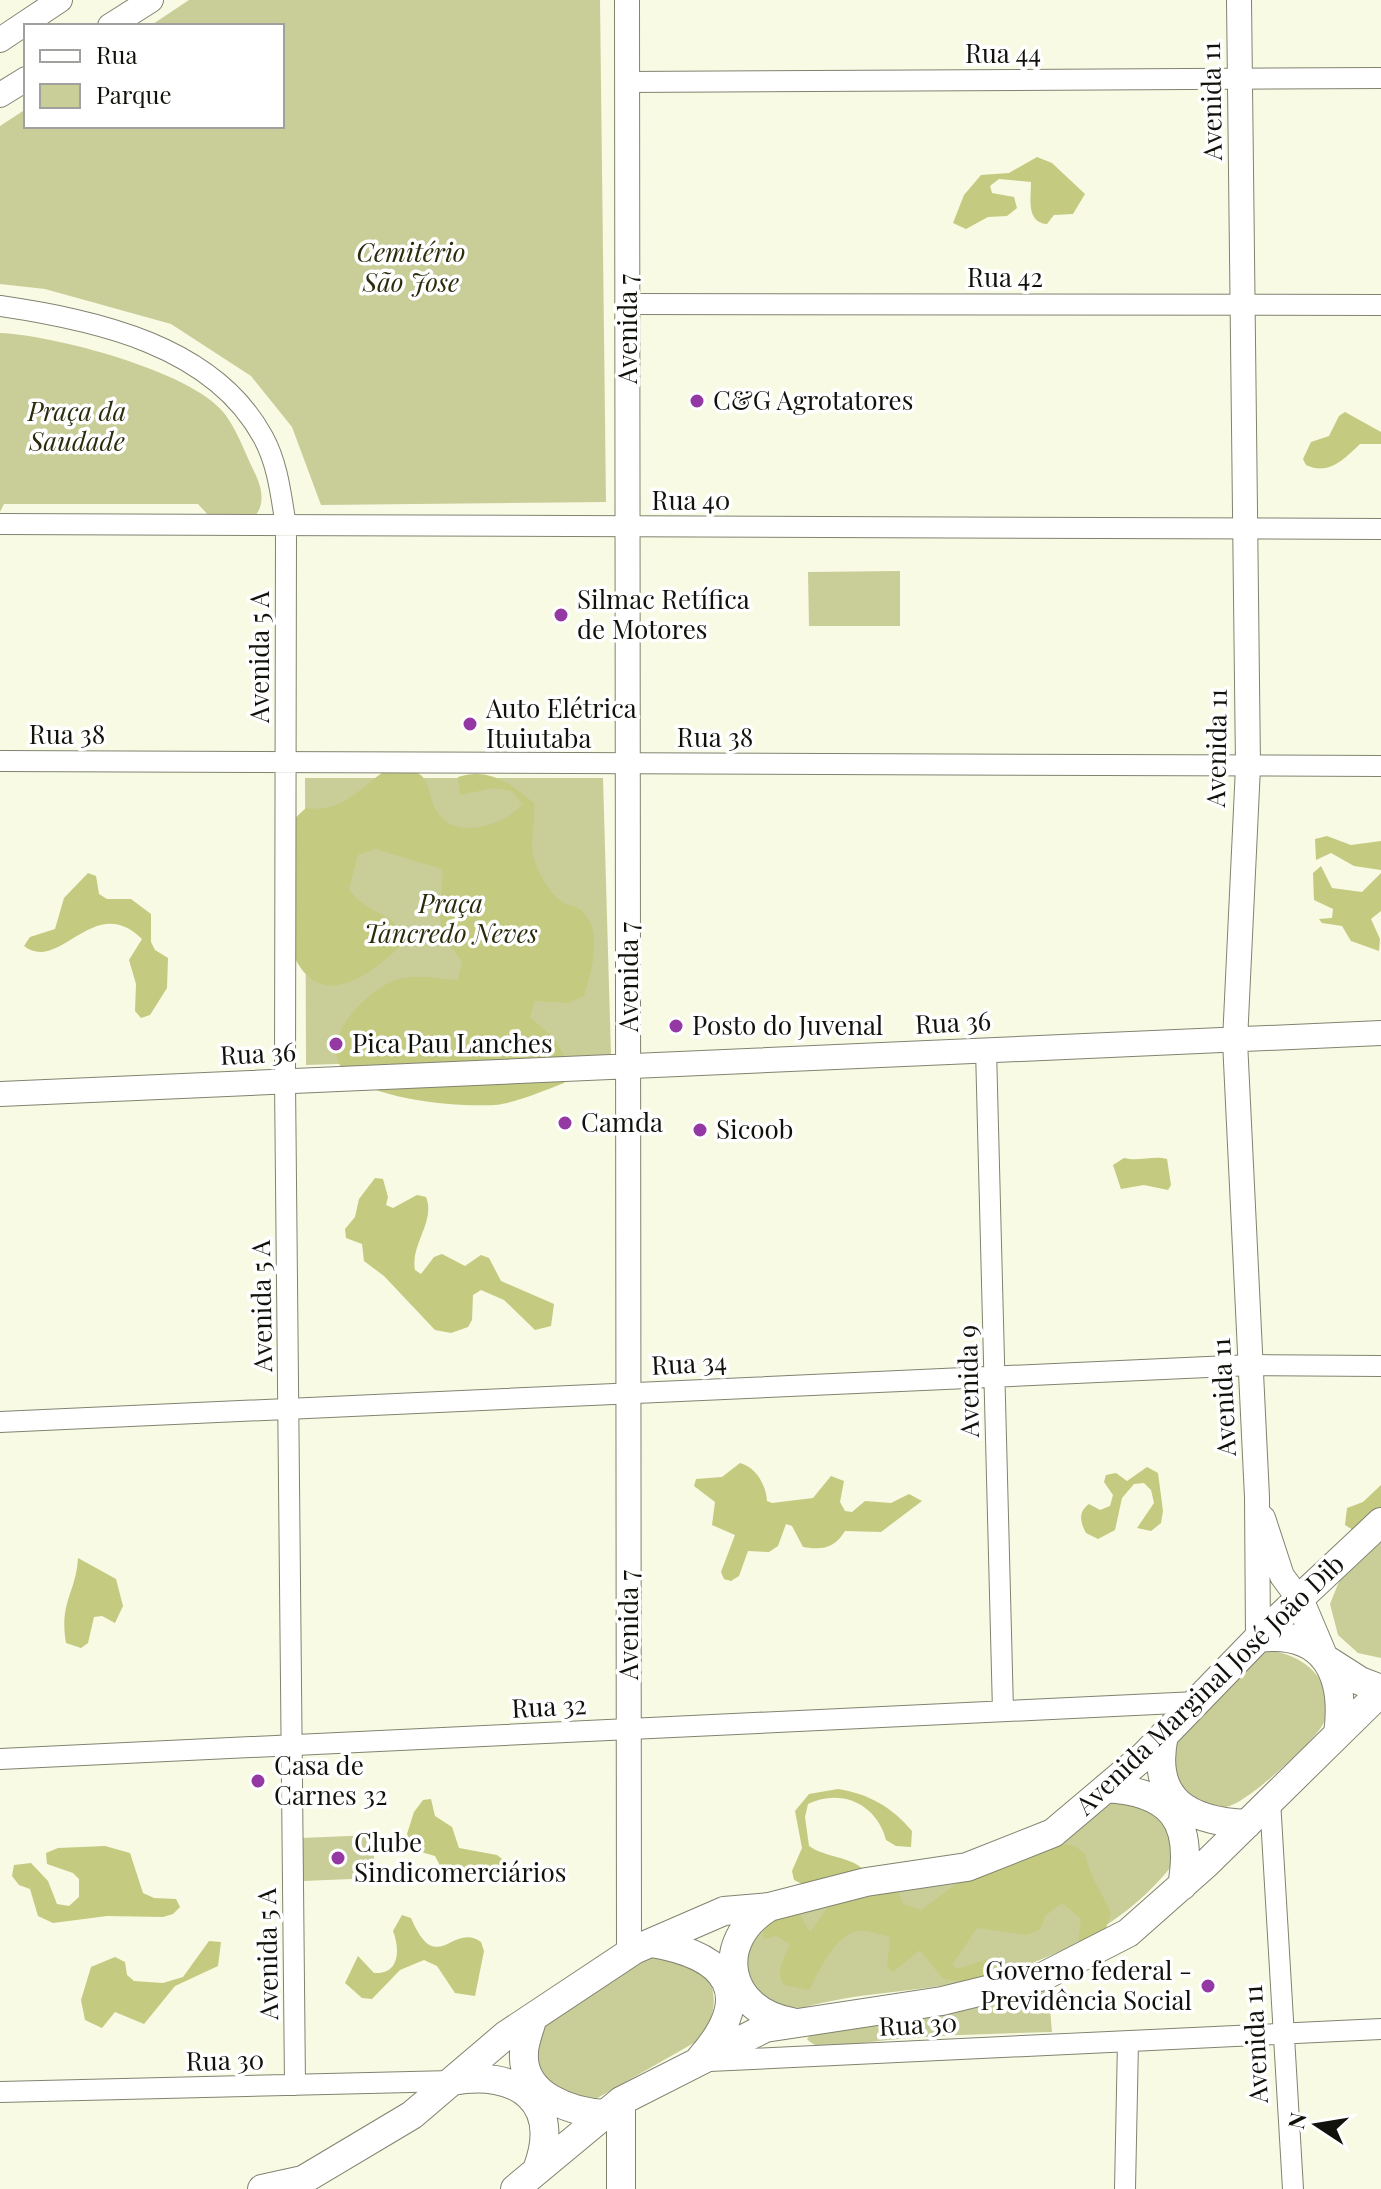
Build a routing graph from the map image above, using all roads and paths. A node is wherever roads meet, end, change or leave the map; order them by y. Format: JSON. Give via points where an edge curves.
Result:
{"nodes":[{"id":1,"x":60,"y":0,"type":"edge"},
{"id":2,"x":151,"y":0,"type":"edge"},
{"id":3,"x":627,"y":0,"type":"edge"},
{"id":4,"x":1239,"y":0,"type":"edge"},
{"id":5,"x":113,"y":24,"type":"edge"},
{"id":6,"x":0,"y":40,"type":"edge"},
{"id":7,"x":1381,"y":78,"type":"edge"},
{"id":8,"x":1240,"y":79,"type":"junction"},
{"id":9,"x":24,"y":80,"type":"edge"},
{"id":10,"x":626,"y":82,"type":"junction"},
{"id":11,"x":0,"y":95,"type":"edge"},
{"id":12,"x":628,"y":304,"type":"junction"},
{"id":13,"x":1243,"y":305,"type":"junction"},
{"id":14,"x":1381,"y":305,"type":"edge"},
{"id":15,"x":0,"y":306,"type":"edge"},
{"id":16,"x":0,"y":524,"type":"edge"},
{"id":17,"x":286,"y":526,"type":"junction"},
{"id":18,"x":628,"y":527,"type":"junction"},
{"id":19,"x":1245,"y":529,"type":"junction"},
{"id":20,"x":1381,"y":529,"type":"edge"},
{"id":21,"x":0,"y":761,"type":"edge"},
{"id":22,"x":285,"y":762,"type":"junction"},
{"id":23,"x":629,"y":763,"type":"junction"},
{"id":24,"x":1381,"y":766,"type":"edge"},
{"id":25,"x":1248,"y":767,"type":"junction"},
{"id":26,"x":1381,"y":1033,"type":"edge"},
{"id":27,"x":1235,"y":1041,"type":"junction"},
{"id":28,"x":986,"y":1049,"type":"junction"},
{"id":29,"x":629,"y":1066,"type":"junction"},
{"id":30,"x":285,"y":1081,"type":"junction"},
{"id":31,"x":0,"y":1094,"type":"edge"},
{"id":32,"x":1251,"y":1365,"type":"junction"},
{"id":33,"x":1381,"y":1366,"type":"edge"},
{"id":34,"x":994,"y":1377,"type":"junction"},
{"id":35,"x":629,"y":1393,"type":"junction"},
{"id":36,"x":289,"y":1408,"type":"junction"},
{"id":37,"x":0,"y":1422,"type":"edge"},
{"id":38,"x":1257,"y":1497,"type":"junction"},
{"id":39,"x":1381,"y":1522,"type":"edge"},
{"id":40,"x":1299,"y":1599,"type":"junction"},
{"id":41,"x":1258,"y":1638,"type":"junction"},
{"id":42,"x":1324,"y":1658,"type":"junction"},
{"id":43,"x":1381,"y":1690,"type":"edge"},
{"id":44,"x":1197,"y":1702,"type":"junction"},
{"id":45,"x":1003,"y":1711,"type":"junction"},
{"id":46,"x":629,"y":1729,"type":"junction"},
{"id":47,"x":1338,"y":1734,"type":"junction"},
{"id":48,"x":1164,"y":1735,"type":"junction"},
{"id":49,"x":292,"y":1746,"type":"junction"},
{"id":50,"x":0,"y":1759,"type":"edge"},
{"id":51,"x":1106,"y":1788,"type":"junction"},
{"id":52,"x":1270,"y":1800,"type":"junction"},
{"id":53,"x":1247,"y":1824,"type":"junction"},
{"id":54,"x":1182,"y":1886,"type":"junction"},
{"id":55,"x":769,"y":1907,"type":"junction"},
{"id":56,"x":640,"y":1948,"type":"junction"},
{"id":57,"x":533,"y":2017,"type":"junction"},
{"id":58,"x":792,"y":2022,"type":"junction"},
{"id":59,"x":1381,"y":2029,"type":"edge"},
{"id":60,"x":1284,"y":2034,"type":"junction"},
{"id":61,"x":1128,"y":2041,"type":"junction"},
{"id":62,"x":697,"y":2063,"type":"junction"},
{"id":63,"x":452,"y":2081,"type":"junction"},
{"id":64,"x":295,"y":2085,"type":"junction"},
{"id":65,"x":0,"y":2092,"type":"edge"},
{"id":66,"x":613,"y":2107,"type":"junction"},
{"id":67,"x":537,"y":2170,"type":"junction"},
{"id":68,"x":262,"y":2189,"type":"edge"},
{"id":69,"x":515,"y":2189,"type":"edge"},
{"id":70,"x":621,"y":2189,"type":"edge"},
{"id":71,"x":1125,"y":2189,"type":"edge"},
{"id":72,"x":1293,"y":2189,"type":"edge"}],
"edges":[{"from":1,"to":6,"type":"street"},
{"from":2,"to":5,"type":"street"},
{"from":3,"to":10,"type":"street","name":"Avenida 7"},
{"from":4,"to":8,"type":"street","name":"Avenida 11"},
{"from":7,"to":8,"type":"street","name":"Rua 44"},
{"from":8,"to":10,"type":"street","name":"Rua 44"},
{"from":8,"to":13,"type":"street","name":"Avenida 11"},
{"from":9,"to":11,"type":"street"},
{"from":10,"to":12,"type":"street","name":"Avenida 7"},
{"from":12,"to":13,"type":"street","name":"Rua 42"},
{"from":12,"to":18,"type":"street","name":"Avenida 7"},
{"from":13,"to":14,"type":"street","name":"Rua 42"},
{"from":13,"to":19,"type":"street","name":"Avenida 11"},
{"from":15,"to":17,"type":"street","via":[[63,315],[129,335],[209,376],[243,408],[264,438]]},
{"from":16,"to":17,"type":"street","name":"Rua 40"},
{"from":17,"to":18,"type":"street","name":"Rua 40"},
{"from":17,"to":22,"type":"street","name":"Avenida 5 A"},
{"from":18,"to":19,"type":"street","name":"Rua 40"},
{"from":18,"to":23,"type":"street","name":"Avenida 7"},
{"from":19,"to":20,"type":"street","name":"Rua 40"},
{"from":19,"to":25,"type":"street","name":"Avenida 11"},
{"from":21,"to":22,"type":"street","name":"Rua 38"},
{"from":22,"to":23,"type":"street","name":"Rua 38"},
{"from":22,"to":30,"type":"street","name":"Avenida 5 A"},
{"from":23,"to":25,"type":"street","name":"Rua 38"},
{"from":23,"to":29,"type":"street","name":"Avenida 7"},
{"from":24,"to":25,"type":"street","name":"Rua 38"},
{"from":25,"to":27,"type":"street","name":"Avenida 11"},
{"from":26,"to":27,"type":"street","name":"Rua 36"},
{"from":27,"to":28,"type":"street","name":"Rua 36"},
{"from":27,"to":32,"type":"street","name":"Avenida 11"},
{"from":28,"to":29,"type":"street","name":"Rua 36"},
{"from":28,"to":34,"type":"street","name":"Avenida 9"},
{"from":29,"to":30,"type":"street","name":"Rua 36"},
{"from":29,"to":35,"type":"street","name":"Avenida 7"},
{"from":30,"to":31,"type":"street","name":"Rua 36"},
{"from":30,"to":36,"type":"street","name":"Avenida 5 A"},
{"from":32,"to":33,"type":"street","name":"Rua 34"},
{"from":32,"to":34,"type":"street","name":"Rua 34"},
{"from":32,"to":38,"type":"street","name":"Avenida 11"},
{"from":34,"to":35,"type":"street","name":"Rua 34"},
{"from":34,"to":45,"type":"street","name":"Avenida 9"},
{"from":35,"to":36,"type":"street","name":"Rua 34"},
{"from":35,"to":46,"type":"street","name":"Avenida 7"},
{"from":36,"to":37,"type":"street","name":"Rua 34"},
{"from":36,"to":49,"type":"street","name":"Avenida 5 A"},
{"from":38,"to":40,"type":"street","name":"Avenida 11","via":[[1282,1576]]},
{"from":38,"to":41,"type":"street","name":"Avenida 11"},
{"from":39,"to":40,"type":"main road","name":"Avenida Marginal José João Dib"},
{"from":40,"to":41,"type":"main road","name":"Avenida Marginal José João Dib"},
{"from":40,"to":42,"type":"main road"},
{"from":41,"to":42,"type":"main road","via":[[1278,1636],[1305,1643]]},
{"from":41,"to":44,"type":"main road","name":"Avenida Marginal José João Dib"},
{"from":42,"to":43,"type":"main road"},
{"from":42,"to":47,"type":"main road","via":[[1339,1682]]},
{"from":43,"to":47,"type":"main road"},
{"from":44,"to":45,"type":"street","name":"Rua 32"},
{"from":44,"to":48,"type":"main road","name":"Avenida Marginal José João Dib"},
{"from":45,"to":46,"type":"street","name":"Rua 32"},
{"from":46,"to":49,"type":"street","name":"Rua 32"},
{"from":46,"to":56,"type":"street","name":"Avenida 7"},
{"from":47,"to":52,"type":"main road"},
{"from":48,"to":51,"type":"main road","name":"Avenida Marginal José João Dib"},
{"from":48,"to":53,"type":"main road","via":[[1160,1769],[1174,1800],[1197,1816]]},
{"from":49,"to":50,"type":"street","name":"Rua 32"},
{"from":49,"to":64,"type":"street","name":"Avenida 5 A"},
{"from":51,"to":54,"type":"main road","via":[[1157,1798],[1169,1806],[1181,1829],[1187,1862]]},
{"from":51,"to":55,"type":"main road","name":"Avenida Marginal José João Dib","via":[[1053,1833],[967,1867],[866,1882]]},
{"from":52,"to":53,"type":"main road"},
{"from":52,"to":60,"type":"street","name":"Avenida 11"},
{"from":53,"to":54,"type":"main road"},
{"from":54,"to":58,"type":"main road","via":[[1128,1933],[1044,1976],[942,2001]]},
{"from":55,"to":56,"type":"main road","name":"Avenida Marginal José João Dib","via":[[724,1911]]},
{"from":55,"to":58,"type":"main road","via":[[743,1930],[735,1945],[736,1980],[757,2010]]},
{"from":56,"to":57,"type":"main road","name":"Avenida Marginal José João Dib"},
{"from":56,"to":62,"type":"main road","via":[[687,1949],[715,1965],[727,1987],[732,2000],[728,2017]]},
{"from":57,"to":63,"type":"main road","name":"Avenida Marginal José João Dib"},
{"from":57,"to":66,"type":"main road","via":[[523,2056],[534,2086],[576,2112]]},
{"from":58,"to":62,"type":"main road","via":[[765,2028]]},
{"from":59,"to":60,"type":"street","name":"Rua 30"},
{"from":60,"to":61,"type":"street","name":"Rua 30"},
{"from":60,"to":72,"type":"street","name":"Avenida 11"},
{"from":61,"to":62,"type":"street","name":"Rua 30"},
{"from":61,"to":71,"type":"street"},
{"from":62,"to":66,"type":"main road"},
{"from":63,"to":64,"type":"street","name":"Rua 30"},
{"from":63,"to":67,"type":"main road","via":[[489,2077],[533,2097],[545,2122],[545,2148]]},
{"from":63,"to":68,"type":"main road","name":"Avenida Marginal José João Dib","via":[[412,2115],[303,2180]]},
{"from":64,"to":65,"type":"street","name":"Rua 30"},
{"from":66,"to":67,"type":"main road"},
{"from":66,"to":70,"type":"main road"},
{"from":67,"to":69,"type":"main road"}]}
